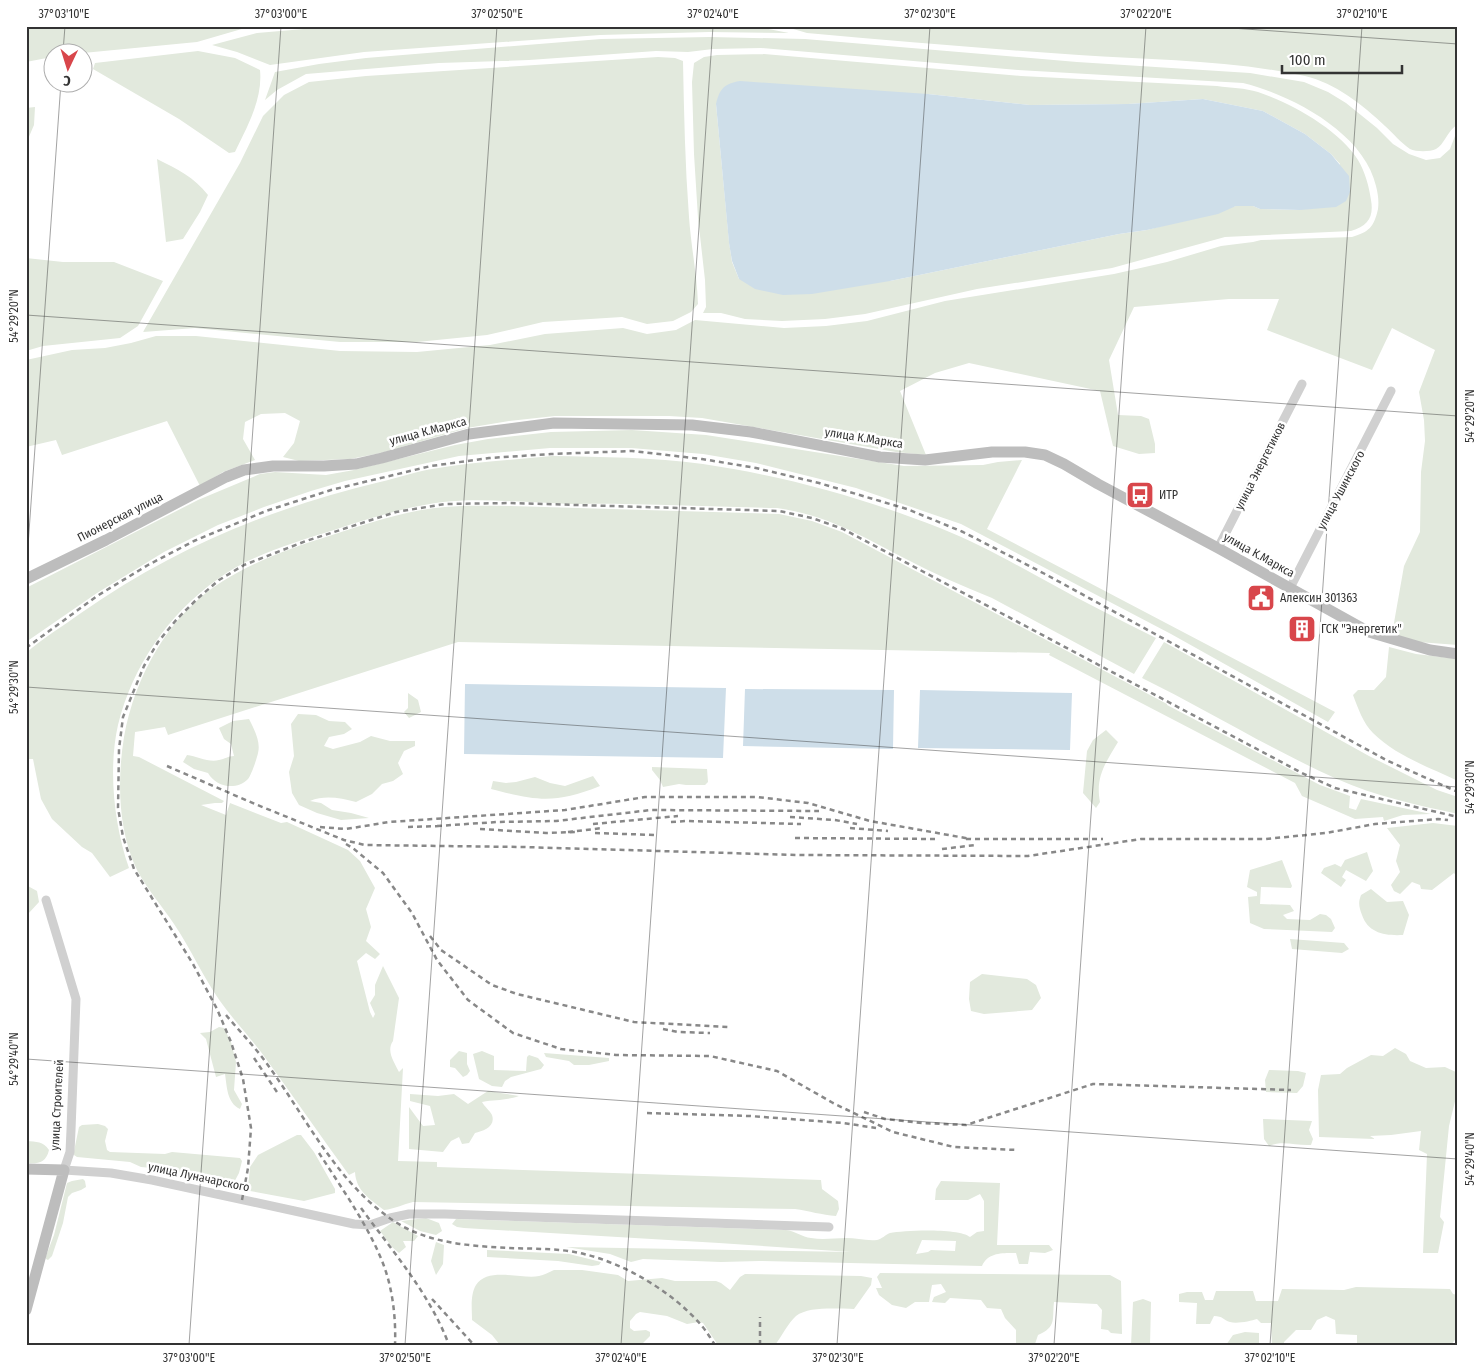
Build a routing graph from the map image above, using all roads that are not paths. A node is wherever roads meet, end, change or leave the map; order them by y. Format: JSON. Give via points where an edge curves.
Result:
{"nodes":[{"id":1,"x":1302,"y":384,"type":"dead end"},
{"id":2,"x":1391,"y":392,"type":"dead end"},
{"id":3,"x":226,"y":477,"type":"joint"},
{"id":4,"x":1218,"y":548,"type":"junction"},
{"id":5,"x":26,"y":580,"type":"edge"},
{"id":6,"x":1290,"y":588,"type":"junction"},
{"id":7,"x":1458,"y":654,"type":"edge"},
{"id":8,"x":46,"y":900,"type":"dead end"},
{"id":9,"x":26,"y":1169,"type":"edge"},
{"id":10,"x":64,"y":1170,"type":"junction"},
{"id":11,"x":829,"y":1227,"type":"dead end"},
{"id":12,"x":26,"y":1310,"type":"edge"}],
"edges":[{"from":1,"to":4,"type":"street","name":"улица Энергетиков"},
{"from":2,"to":6,"type":"street","name":"улица Ушинского"},
{"from":3,"to":4,"type":"main road","name":"улица К.Маркса","via":[[244,470],[273,466],[356,464],[469,434],[554,423],[692,425],[751,432],[880,457],[925,460],[992,452],[1045,455]]},
{"from":3,"to":5,"type":"main road","name":"Пионерская улица"},
{"from":4,"to":6,"type":"main road","name":"улица К.Маркса"},
{"from":6,"to":7,"type":"main road","name":"улица К.Маркса","via":[[1369,632],[1430,650]]},
{"from":8,"to":10,"type":"street","name":"улица Строителей","via":[[76,999],[70,1152]]},
{"from":9,"to":10,"type":"main road","name":"улица Луначарского"},
{"from":10,"to":11,"type":"street","name":"улица Луначарского","via":[[152,1180],[364,1226],[409,1214],[445,1214]]},
{"from":10,"to":12,"type":"main road","name":"улица Строителей"}]}
